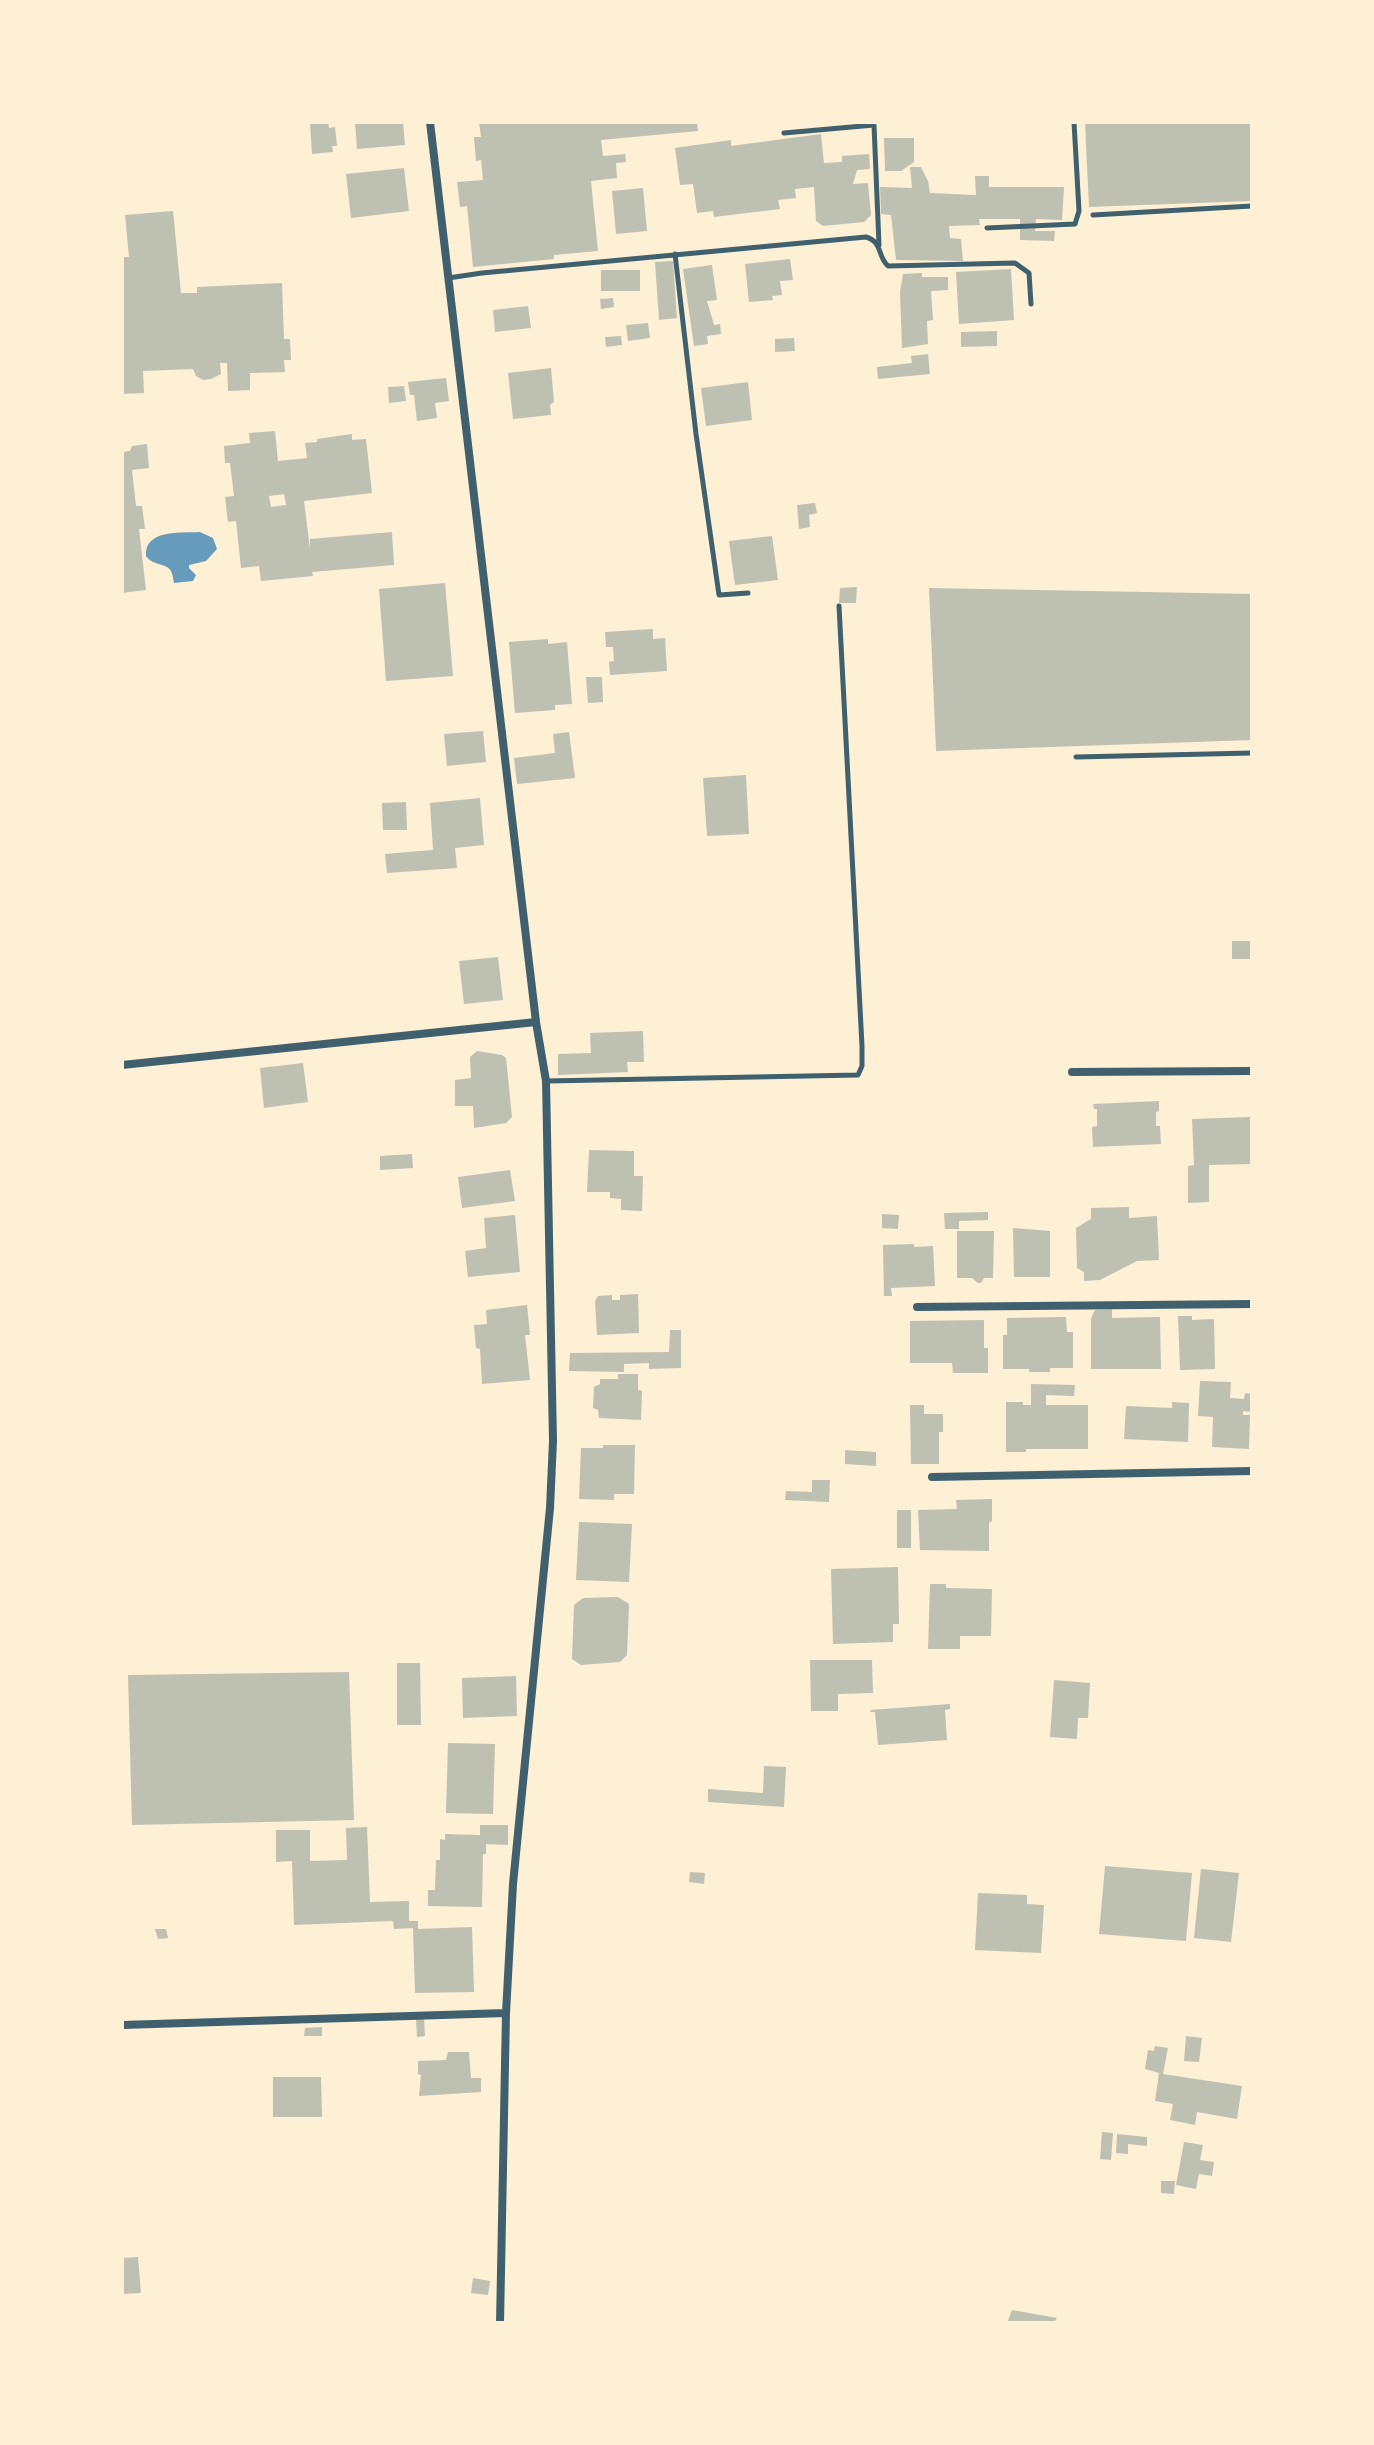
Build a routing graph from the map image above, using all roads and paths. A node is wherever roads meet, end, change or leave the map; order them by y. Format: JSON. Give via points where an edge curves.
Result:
{"nodes":[{"id":1,"x":430,"y":122,"type":"edge"},
{"id":2,"x":1074,"y":122,"type":"edge"},
{"id":3,"x":784,"y":133,"type":"dead end"},
{"id":4,"x":1252,"y":206,"type":"edge"},
{"id":5,"x":1093,"y":215,"type":"dead end"},
{"id":6,"x":987,"y":228,"type":"dead end"},
{"id":7,"x":879,"y":246,"type":"junction"},
{"id":8,"x":675,"y":254,"type":"junction"},
{"id":9,"x":447,"y":279,"type":"junction"},
{"id":10,"x":1031,"y":304,"type":"dead end"},
{"id":11,"x":748,"y":593,"type":"dead end"},
{"id":12,"x":839,"y":606,"type":"dead end"},
{"id":13,"x":1252,"y":753,"type":"edge"},
{"id":14,"x":1076,"y":757,"type":"dead end"},
{"id":15,"x":536,"y":1022,"type":"junction"},
{"id":16,"x":122,"y":1065,"type":"edge"},
{"id":17,"x":1252,"y":1071,"type":"edge"},
{"id":18,"x":1072,"y":1072,"type":"dead end"},
{"id":19,"x":546,"y":1081,"type":"junction"},
{"id":20,"x":1252,"y":1304,"type":"edge"},
{"id":21,"x":917,"y":1307,"type":"dead end"},
{"id":22,"x":1252,"y":1471,"type":"edge"},
{"id":23,"x":932,"y":1477,"type":"dead end"},
{"id":24,"x":506,"y":2013,"type":"junction"},
{"id":25,"x":122,"y":2025,"type":"edge"},
{"id":26,"x":500,"y":2323,"type":"edge"}],
"edges":[{"from":1,"to":9,"type":"street"},
{"from":2,"to":6,"type":"lane","via":[[1079,211],[1075,224]]},
{"from":3,"to":7,"type":"lane","via":[[874,125]]},
{"from":4,"to":5,"type":"lane"},
{"from":7,"to":8,"type":"lane","via":[[866,237]]},
{"from":7,"to":10,"type":"lane","via":[[888,266],[1015,263],[1029,273]]},
{"from":8,"to":9,"type":"lane"},
{"from":8,"to":11,"type":"lane","via":[[719,595]]},
{"from":9,"to":15,"type":"street"},
{"from":12,"to":19,"type":"lane","via":[[862,1046],[858,1075]]},
{"from":13,"to":14,"type":"lane"},
{"from":15,"to":16,"type":"street"},
{"from":15,"to":19,"type":"street"},
{"from":17,"to":18,"type":"street"},
{"from":19,"to":24,"type":"street","via":[[551,1494],[513,1884]]},
{"from":20,"to":21,"type":"street"},
{"from":22,"to":23,"type":"street"},
{"from":24,"to":25,"type":"street"},
{"from":24,"to":26,"type":"street"}]}
